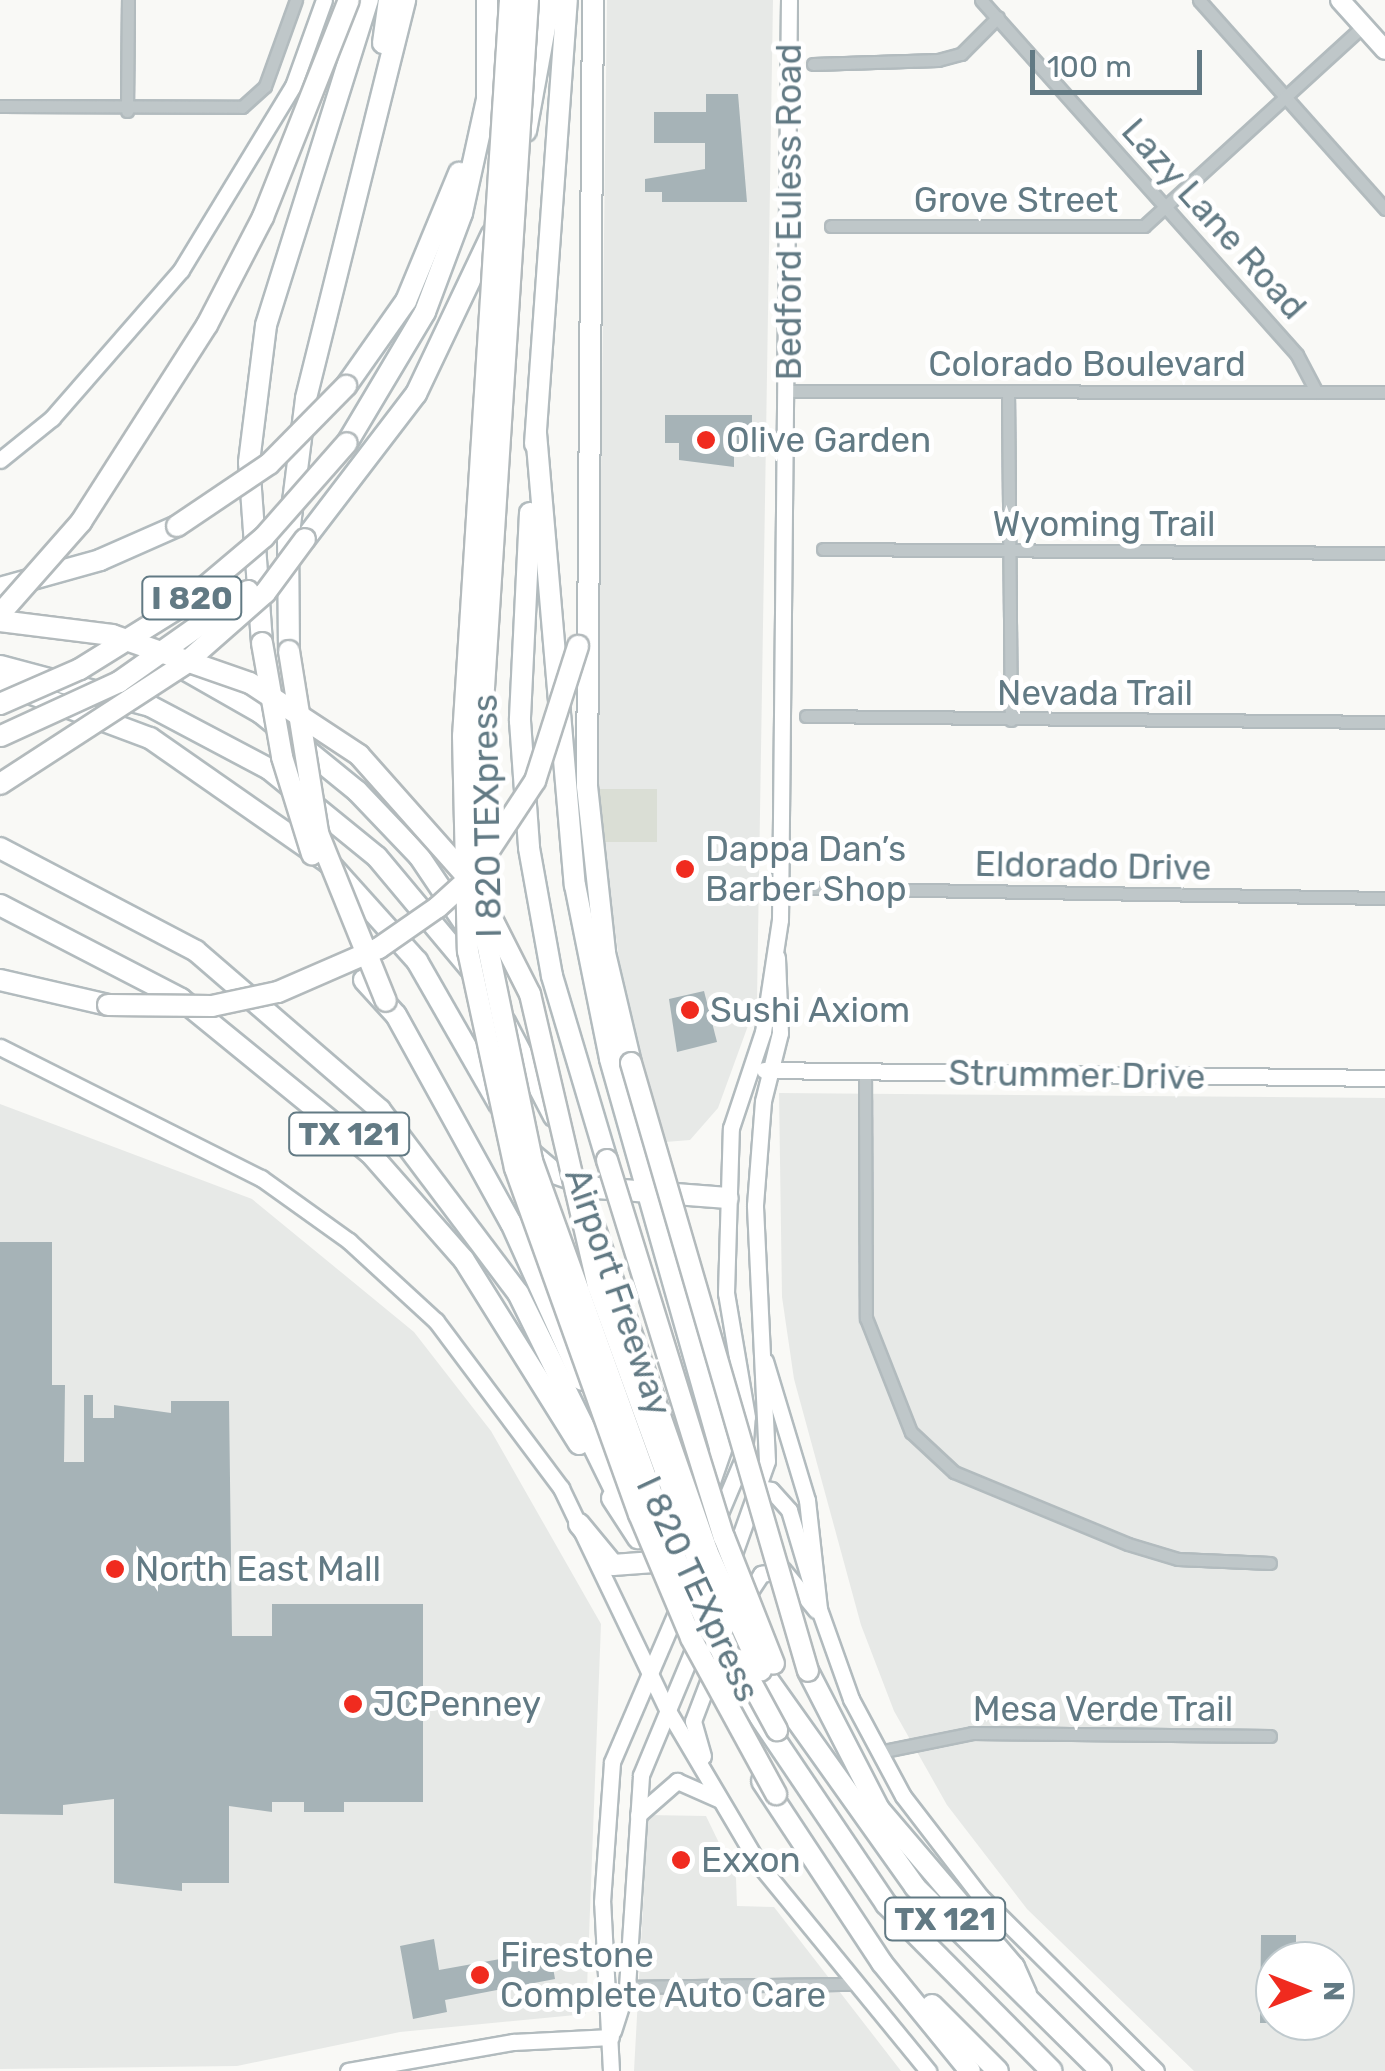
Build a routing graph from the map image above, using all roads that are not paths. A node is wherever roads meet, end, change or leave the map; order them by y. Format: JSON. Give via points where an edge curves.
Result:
{"nodes":[{"id":1,"x":128,"y":0,"type":"edge"},
{"id":2,"x":296,"y":0,"type":"edge"},
{"id":3,"x":324,"y":0,"type":"edge"},
{"id":4,"x":349,"y":0,"type":"edge"},
{"id":5,"x":368,"y":0,"type":"edge"},
{"id":6,"x":389,"y":0,"type":"edge"},
{"id":7,"x":404,"y":0,"type":"edge"},
{"id":8,"x":487,"y":0,"type":"edge"},
{"id":9,"x":510,"y":0,"type":"edge"},
{"id":10,"x":528,"y":0,"type":"edge"},
{"id":11,"x":550,"y":0,"type":"edge"},
{"id":12,"x":567,"y":0,"type":"edge"},
{"id":13,"x":594,"y":0,"type":"edge"},
{"id":14,"x":789,"y":0,"type":"edge"},
{"id":15,"x":981,"y":0,"type":"edge"},
{"id":16,"x":1199,"y":0,"type":"edge"},
{"id":17,"x":1340,"y":0,"type":"edge"},
{"id":18,"x":998,"y":17,"type":"junction"},
{"id":19,"x":1364,"y":26,"type":"junction"},
{"id":20,"x":1385,"y":50,"type":"edge"},
{"id":21,"x":814,"y":64,"type":"dead end"},
{"id":22,"x":488,"y":99,"type":"junction"},
{"id":23,"x":1288,"y":101,"type":"junction"},
{"id":24,"x":0,"y":106,"type":"edge"},
{"id":25,"x":127,"y":111,"type":"junction"},
{"id":26,"x":372,"y":128,"type":"junction"},
{"id":27,"x":1385,"y":208,"type":"edge"},
{"id":28,"x":1166,"y":209,"type":"junction"},
{"id":29,"x":831,"y":226,"type":"dead end"},
{"id":30,"x":788,"y":391,"type":"junction"},
{"id":31,"x":1008,"y":391,"type":"junction"},
{"id":32,"x":1316,"y":392,"type":"junction"},
{"id":33,"x":1385,"y":392,"type":"edge"},
{"id":34,"x":536,"y":434,"type":"junction"},
{"id":35,"x":0,"y":460,"type":"edge"},
{"id":36,"x":304,"y":539,"type":"junction"},
{"id":37,"x":823,"y":549,"type":"dead end"},
{"id":38,"x":1011,"y":552,"type":"junction"},
{"id":39,"x":1385,"y":553,"type":"edge"},
{"id":40,"x":0,"y":588,"type":"edge"},
{"id":41,"x":586,"y":601,"type":"junction"},
{"id":42,"x":0,"y":617,"type":"edge"},
{"id":43,"x":49,"y":624,"type":"junction"},
{"id":44,"x":0,"y":666,"type":"edge"},
{"id":45,"x":0,"y":682,"type":"edge"},
{"id":46,"x":0,"y":704,"type":"edge"},
{"id":47,"x":806,"y":716,"type":"dead end"},
{"id":48,"x":1010,"y":720,"type":"junction"},
{"id":49,"x":1385,"y":722,"type":"edge"},
{"id":50,"x":1,"y":736,"type":"edge"},
{"id":51,"x":0,"y":784,"type":"edge"},
{"id":52,"x":0,"y":848,"type":"edge"},
{"id":53,"x":801,"y":888,"type":"dead end"},
{"id":54,"x":1385,"y":898,"type":"edge"},
{"id":55,"x":0,"y":905,"type":"edge"},
{"id":56,"x":777,"y":957,"type":"junction"},
{"id":57,"x":0,"y":980,"type":"edge"},
{"id":58,"x":386,"y":1000,"type":"junction"},
{"id":59,"x":512,"y":1033,"type":"junction"},
{"id":60,"x":0,"y":1047,"type":"edge"},
{"id":61,"x":751,"y":1066,"type":"junction"},
{"id":62,"x":770,"y":1071,"type":"junction"},
{"id":63,"x":865,"y":1072,"type":"junction"},
{"id":64,"x":1385,"y":1078,"type":"edge"},
{"id":65,"x":650,"y":1192,"type":"junction"},
{"id":66,"x":728,"y":1198,"type":"junction"},
{"id":67,"x":755,"y":1205,"type":"junction"},
{"id":68,"x":756,"y":1328,"type":"junction"},
{"id":69,"x":735,"y":1485,"type":"junction"},
{"id":70,"x":761,"y":1488,"type":"junction"},
{"id":71,"x":580,"y":1524,"type":"junction"},
{"id":72,"x":638,"y":1538,"type":"junction"},
{"id":73,"x":1270,"y":1563,"type":"dead end"},
{"id":74,"x":662,"y":1574,"type":"junction"},
{"id":75,"x":817,"y":1604,"type":"junction"},
{"id":76,"x":824,"y":1625,"type":"junction"},
{"id":77,"x":651,"y":1663,"type":"junction"},
{"id":78,"x":767,"y":1667,"type":"junction"},
{"id":79,"x":667,"y":1709,"type":"junction"},
{"id":80,"x":1270,"y":1736,"type":"dead end"},
{"id":81,"x":879,"y":1752,"type":"junction"},
{"id":82,"x":781,"y":1757,"type":"junction"},
{"id":83,"x":722,"y":1801,"type":"junction"},
{"id":84,"x":631,"y":1828,"type":"junction"},
{"id":85,"x":853,"y":1984,"type":"junction"},
{"id":86,"x":628,"y":1987,"type":"junction"},
{"id":87,"x":1030,"y":2006,"type":"junction"},
{"id":88,"x":611,"y":2038,"type":"junction"},
{"id":89,"x":348,"y":2071,"type":"edge"},
{"id":90,"x":611,"y":2071,"type":"edge"},
{"id":91,"x":928,"y":2071,"type":"edge"},
{"id":92,"x":970,"y":2071,"type":"edge"},
{"id":93,"x":998,"y":2071,"type":"edge"},
{"id":94,"x":1052,"y":2071,"type":"edge"},
{"id":95,"x":1101,"y":2071,"type":"edge"},
{"id":96,"x":1156,"y":2071,"type":"edge"}],
"edges":[{"from":1,"to":25,"type":"street"},
{"from":2,"to":25,"type":"street","via":[[265,86],[242,107]]},
{"from":3,"to":35,"type":"main road","via":[[293,86],[181,270],[54,416]]},
{"from":4,"to":42,"type":"highway","bridge":true,"via":[[278,180],[206,324],[80,522]]},
{"from":5,"to":58,"type":"highway","bridge":true,"via":[[317,156],[255,394],[251,536],[262,643],[299,819],[356,964]]},
{"from":6,"to":26,"type":"highway"},
{"from":7,"to":26,"type":"highway"},
{"from":8,"to":22,"type":"highway","number":"I 820"},
{"from":9,"to":74,"type":"highway","name":"I 820 TEXpress","bridge":true,"via":[[462,752],[468,951],[515,1168]]},
{"from":10,"to":82,"type":"highway","name":"I 820 TEXpress","bridge":true,"via":[[481,734],[494,989],[532,1160],[656,1506],[693,1597]]},
{"from":11,"to":36,"type":"highway","number":"I 820","via":[[530,112],[487,248],[424,380],[347,491]]},
{"from":12,"to":34,"type":"highway"},
{"from":13,"to":41,"type":"highway"},
{"from":14,"to":30,"type":"main road","name":"Bedford Euless Road"},
{"from":15,"to":18,"type":"street","name":"Lazy Lane Road"},
{"from":16,"to":23,"type":"street"},
{"from":17,"to":19,"type":"main road"},
{"from":18,"to":21,"type":"street","via":[[960,54],[938,60]]},
{"from":18,"to":28,"type":"street","name":"Lazy Lane Road"},
{"from":19,"to":20,"type":"main road"},
{"from":19,"to":23,"type":"street","name":"Grove Street"},
{"from":22,"to":40,"type":"highway","bridge":true,"via":[[421,271],[346,386],[269,464],[177,526],[100,560]]},
{"from":22,"to":46,"type":"highway","number":"I 820","bridge":true,"via":[[444,270],[347,443],[264,537],[186,603],[80,669]]},
{"from":23,"to":27,"type":"street"},
{"from":23,"to":28,"type":"street","name":"Grove Street"},
{"from":24,"to":25,"type":"street"},
{"from":26,"to":58,"type":"highway","bridge":true,"via":[[306,398],[288,541],[289,652],[318,833]]},
{"from":28,"to":29,"type":"street","name":"Grove Street","via":[[1122,230]]},
{"from":28,"to":32,"type":"street","name":"Lazy Lane Road","via":[[1297,354]]},
{"from":30,"to":31,"type":"street","name":"Colorado Boulevard"},
{"from":30,"to":56,"type":"main road","name":"Bedford Euless Road"},
{"from":31,"to":32,"type":"street","name":"Colorado Boulevard"},
{"from":31,"to":38,"type":"street"},
{"from":32,"to":33,"type":"street","name":"Colorado Boulevard"},
{"from":34,"to":65,"type":"highway","via":[[575,886],[610,1059]]},
{"from":34,"to":78,"type":"highway","bridge":true,"via":[[522,785],[552,976]]},
{"from":36,"to":50,"type":"highway","number":"I 820","bridge":true,"via":[[164,655]]},
{"from":36,"to":51,"type":"highway","bridge":true,"via":[[265,594],[183,664]]},
{"from":37,"to":38,"type":"street","name":"Wyoming Trail"},
{"from":38,"to":39,"type":"street","name":"Wyoming Trail"},
{"from":38,"to":48,"type":"street"},
{"from":41,"to":57,"type":"highway","bridge":true,"via":[[571,684],[535,782],[473,875],[379,948],[278,992],[212,1006],[108,1006]]},
{"from":41,"to":87,"type":"highway","bridge":true,"via":[[588,786],[606,954],[717,1379],[808,1671],[879,1808],[1014,1967]]},
{"from":42,"to":43,"type":"highway","bridge":true},
{"from":43,"to":59,"type":"highway","via":[[131,646],[204,679],[357,791],[444,889],[492,968]]},
{"from":43,"to":82,"type":"highway","bridge":true,"via":[[206,663],[323,728],[407,801],[500,927],[549,1056],[579,1218],[625,1366]]},
{"from":44,"to":59,"type":"highway","name":"Airport Freeway","via":[[150,706],[269,769],[377,857],[458,948]]},
{"from":45,"to":65,"type":"highway","via":[[150,738],[286,828],[394,929],[535,1159],[597,1188]]},
{"from":47,"to":48,"type":"street","name":"Nevada Trail"},
{"from":48,"to":49,"type":"street","name":"Nevada Trail"},
{"from":52,"to":74,"type":"highway","bridge":true,"via":[[196,952],[380,1110],[518,1293]]},
{"from":53,"to":54,"type":"street","name":"Eldorado Drive"},
{"from":55,"to":72,"type":"highway","number":"TX 121","via":[[181,999],[370,1153],[464,1260]]},
{"from":56,"to":61,"type":"main road","name":"Bedford Euless Road"},
{"from":56,"to":62,"type":"main road","via":[[782,1012]]},
{"from":58,"to":72,"type":"highway","via":[[511,1223],[581,1378]]},
{"from":59,"to":78,"type":"highway","name":"Airport Freeway","bridge":true,"via":[[574,1158],[707,1552]]},
{"from":60,"to":71,"type":"main road","via":[[176,1128],[349,1240],[491,1384]]},
{"from":61,"to":62,"type":"main road","name":"Strummer Drive"},
{"from":61,"to":66,"type":"main road","name":"Bedford Euless Road","via":[[731,1128]]},
{"from":62,"to":63,"type":"main road","name":"Strummer Drive"},
{"from":62,"to":67,"type":"main road"},
{"from":63,"to":64,"type":"main road","name":"Strummer Drive"},
{"from":63,"to":73,"type":"street","via":[[866,1318],[911,1432],[954,1472],[1128,1544],[1178,1559]]},
{"from":65,"to":66,"type":"highway"},
{"from":65,"to":71,"type":"highway","via":[[717,1436],[716,1484],[654,1562],[634,1568],[613,1564]]},
{"from":66,"to":67,"type":"main road"},
{"from":66,"to":69,"type":"main road","name":"Bedford Euless Road","via":[[728,1327],[747,1417]]},
{"from":67,"to":68,"type":"main road"},
{"from":68,"to":70,"type":"main road"},
{"from":68,"to":75,"type":"main road","via":[[807,1500]]},
{"from":69,"to":70,"type":"main road"},
{"from":69,"to":77,"type":"main road","name":"Bedford Euless Road"},
{"from":70,"to":75,"type":"main road","via":[[789,1510]]},
{"from":70,"to":79,"type":"main road"},
{"from":71,"to":77,"type":"main road"},
{"from":72,"to":92,"type":"highway","number":"TX 121","bridge":true,"via":[[756,1770],[882,1963]]},
{"from":74,"to":93,"type":"highway","bridge":true,"via":[[728,1714],[821,1865],[920,1991]]},
{"from":75,"to":76,"type":"main road"},
{"from":76,"to":81,"type":"main road"},
{"from":76,"to":83,"type":"main road","via":[[796,1577],[770,1568],[736,1613],[693,1722]]},
{"from":77,"to":79,"type":"main road"},
{"from":77,"to":88,"type":"main road","name":"Bedford Euless Road","via":[[608,1790],[603,1987]]},
{"from":78,"to":87,"type":"highway","number":"TX 121","via":[[812,1744],[914,1888]]},
{"from":79,"to":83,"type":"main road"},
{"from":79,"to":84,"type":"main road"},
{"from":80,"to":81,"type":"street","name":"Mesa Verde Trail","via":[[972,1734]]},
{"from":81,"to":96,"type":"main road","via":[[980,1896]]},
{"from":82,"to":94,"type":"highway","via":[[897,1916]]},
{"from":83,"to":84,"type":"main road","via":[[688,1782],[665,1785]]},
{"from":83,"to":85,"type":"main road"},
{"from":84,"to":86,"type":"main road"},
{"from":85,"to":86,"type":"street"},
{"from":85,"to":91,"type":"main road"},
{"from":86,"to":88,"type":"main road"},
{"from":87,"to":95,"type":"highway","number":"TX 121"},
{"from":88,"to":89,"type":"main road","via":[[513,2042]]},
{"from":88,"to":90,"type":"main road"}]}
